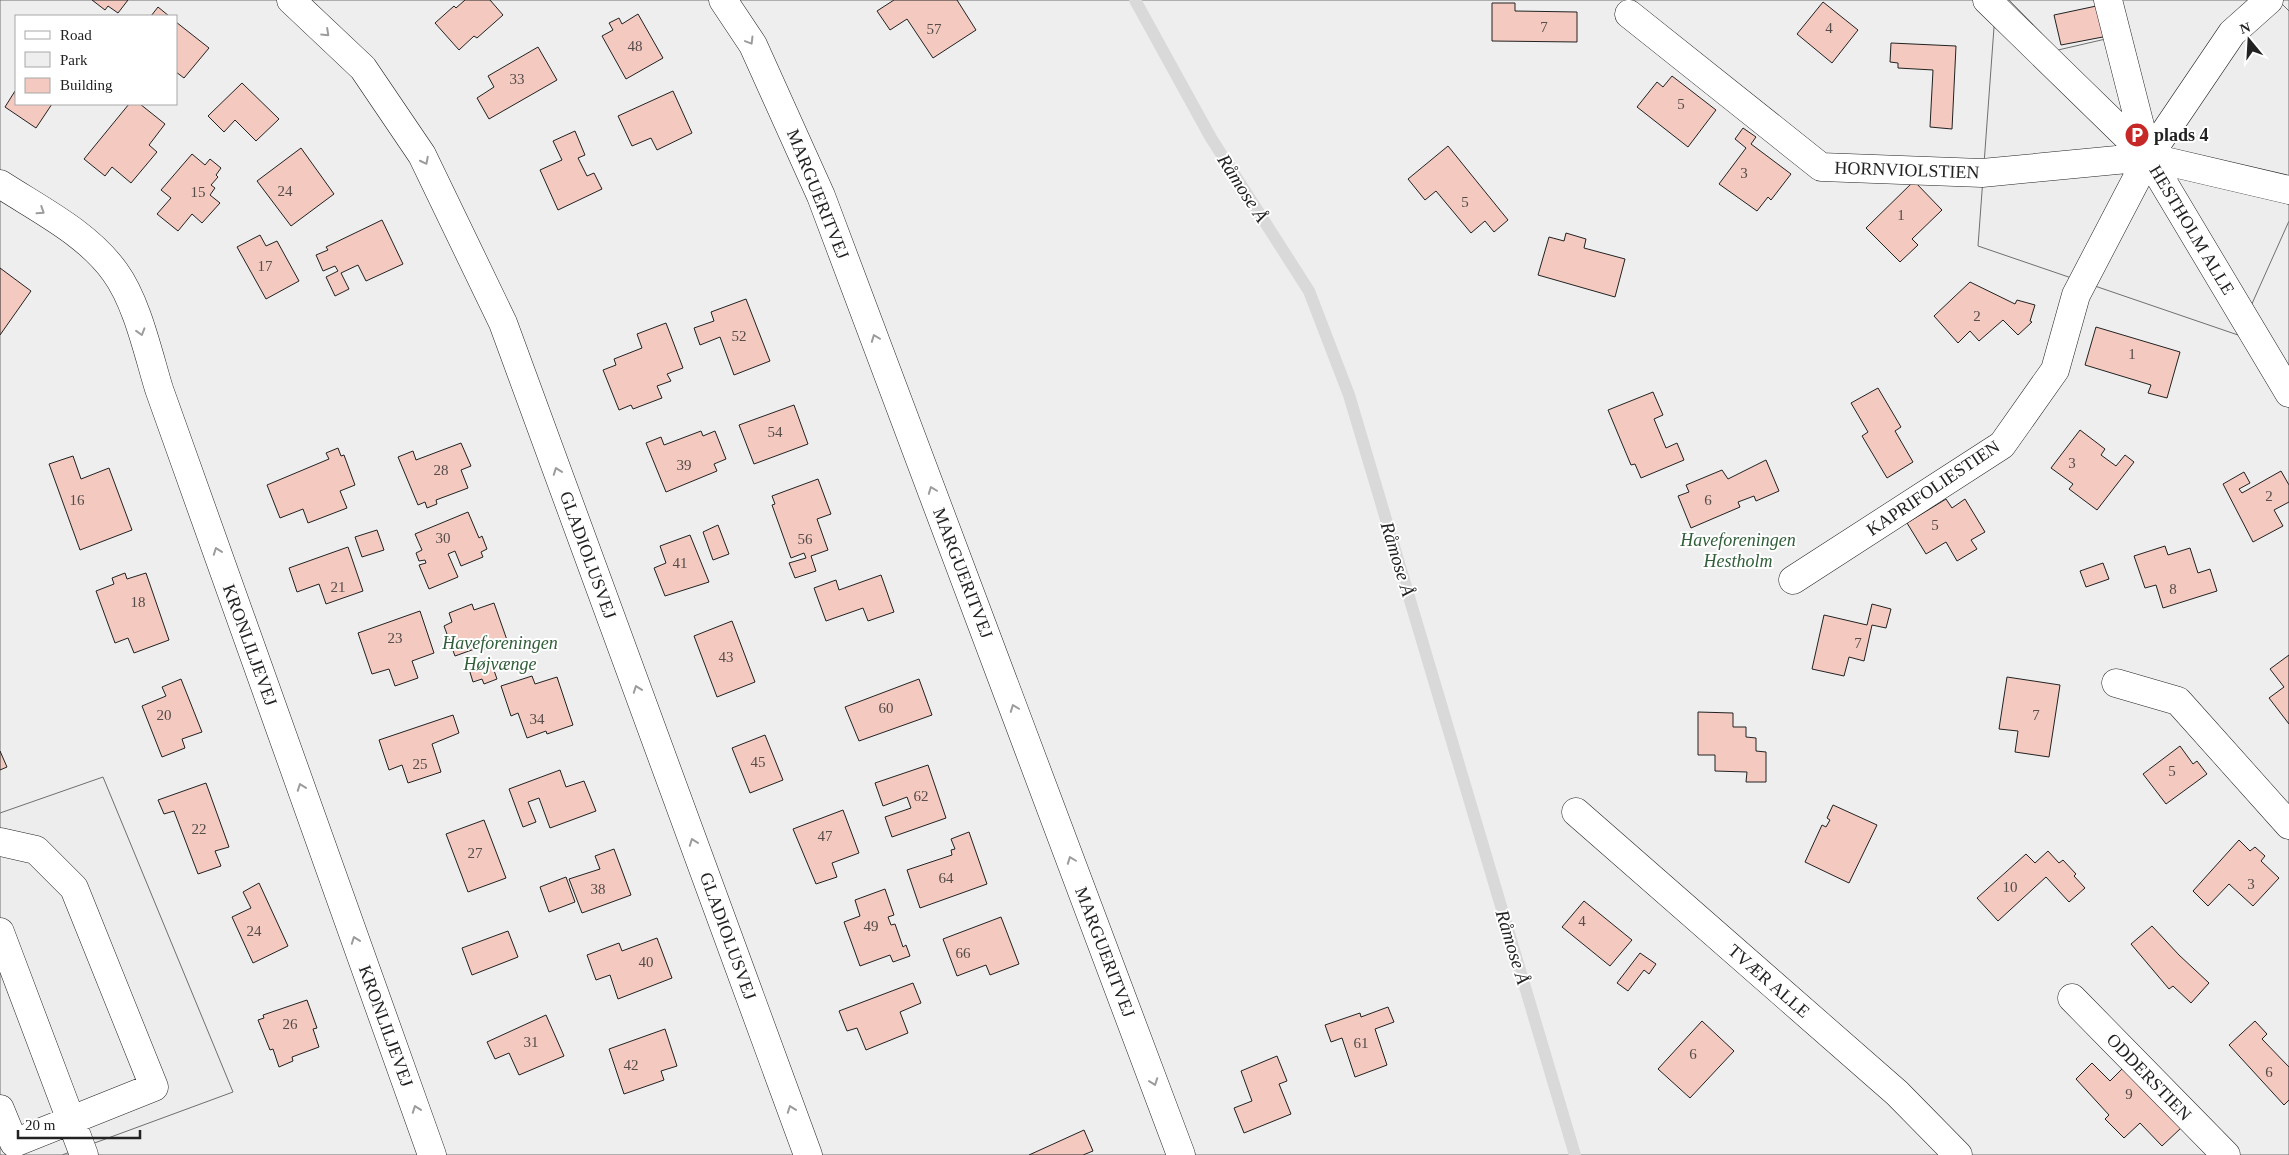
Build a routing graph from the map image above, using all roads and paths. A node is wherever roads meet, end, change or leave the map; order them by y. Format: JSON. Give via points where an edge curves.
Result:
{"nodes":[{"id":1,"x":290,"y":0,"type":"edge"},
{"id":2,"x":723,"y":0,"type":"edge"},
{"id":3,"x":1987,"y":0,"type":"edge"},
{"id":4,"x":2108,"y":0,"type":"edge"},
{"id":5,"x":2269,"y":0,"type":"edge"},
{"id":6,"x":1628,"y":14,"type":"dead end"},
{"id":7,"x":2148,"y":156,"type":"junction"},
{"id":8,"x":0,"y":184,"type":"edge"},
{"id":9,"x":2289,"y":190,"type":"edge"},
{"id":10,"x":2289,"y":393,"type":"edge"},
{"id":11,"x":1793,"y":580,"type":"dead end"},
{"id":12,"x":2116,"y":683,"type":"dead end"},
{"id":13,"x":1576,"y":812,"type":"dead end"},
{"id":14,"x":2289,"y":824,"type":"edge"},
{"id":15,"x":0,"y":842,"type":"edge"},
{"id":16,"x":0,"y":932,"type":"edge"},
{"id":17,"x":2072,"y":998,"type":"dead end"},
{"id":18,"x":0,"y":1109,"type":"edge"},
{"id":19,"x":71,"y":1120,"type":"junction"},
{"id":20,"x":84,"y":1155,"type":"edge"},
{"id":21,"x":432,"y":1155,"type":"edge"},
{"id":22,"x":808,"y":1155,"type":"edge"},
{"id":23,"x":1181,"y":1155,"type":"edge"},
{"id":24,"x":1958,"y":1155,"type":"edge"},
{"id":25,"x":2226,"y":1155,"type":"edge"}],
"edges":[{"from":1,"to":22,"type":"lane","name":"GLADIOLUSVEJ","via":[[363,68],[422,155],[503,323]]},
{"from":2,"to":23,"type":"lane","name":"MARGUERITVEJ","one_way":true,"via":[[753,44],[821,196]]},
{"from":3,"to":7,"type":"lane","name":"HESTHOLM ALLE"},
{"from":4,"to":7,"type":"lane"},
{"from":5,"to":7,"type":"lane","name":"KAPRIFOLIESTIEN","via":[[2232,32]]},
{"from":6,"to":7,"type":"lane","name":"HORNVIOLSTIEN","via":[[1821,167],[1982,172]]},
{"from":7,"to":9,"type":"lane"},
{"from":7,"to":10,"type":"lane","name":"HESTHOLM ALLE"},
{"from":7,"to":11,"type":"lane","name":"KAPRIFOLIESTIEN","via":[[2076,295],[2055,370],[2002,444]]},
{"from":8,"to":21,"type":"lane","name":"KRONLILJEVEJ","via":[[81,236],[115,272],[135,313],[159,389]]},
{"from":12,"to":14,"type":"lane","via":[[2178,701]]},
{"from":13,"to":24,"type":"lane","name":"TVÆR ALLE","via":[[1897,1093]]},
{"from":15,"to":19,"type":"lane","via":[[36,850],[74,888],[154,1086]]},
{"from":16,"to":19,"type":"lane"},
{"from":17,"to":25,"type":"lane","name":"ODDERSTIEN"},
{"from":18,"to":19,"type":"lane","via":[[14,1143]]},
{"from":19,"to":20,"type":"lane"}]}
